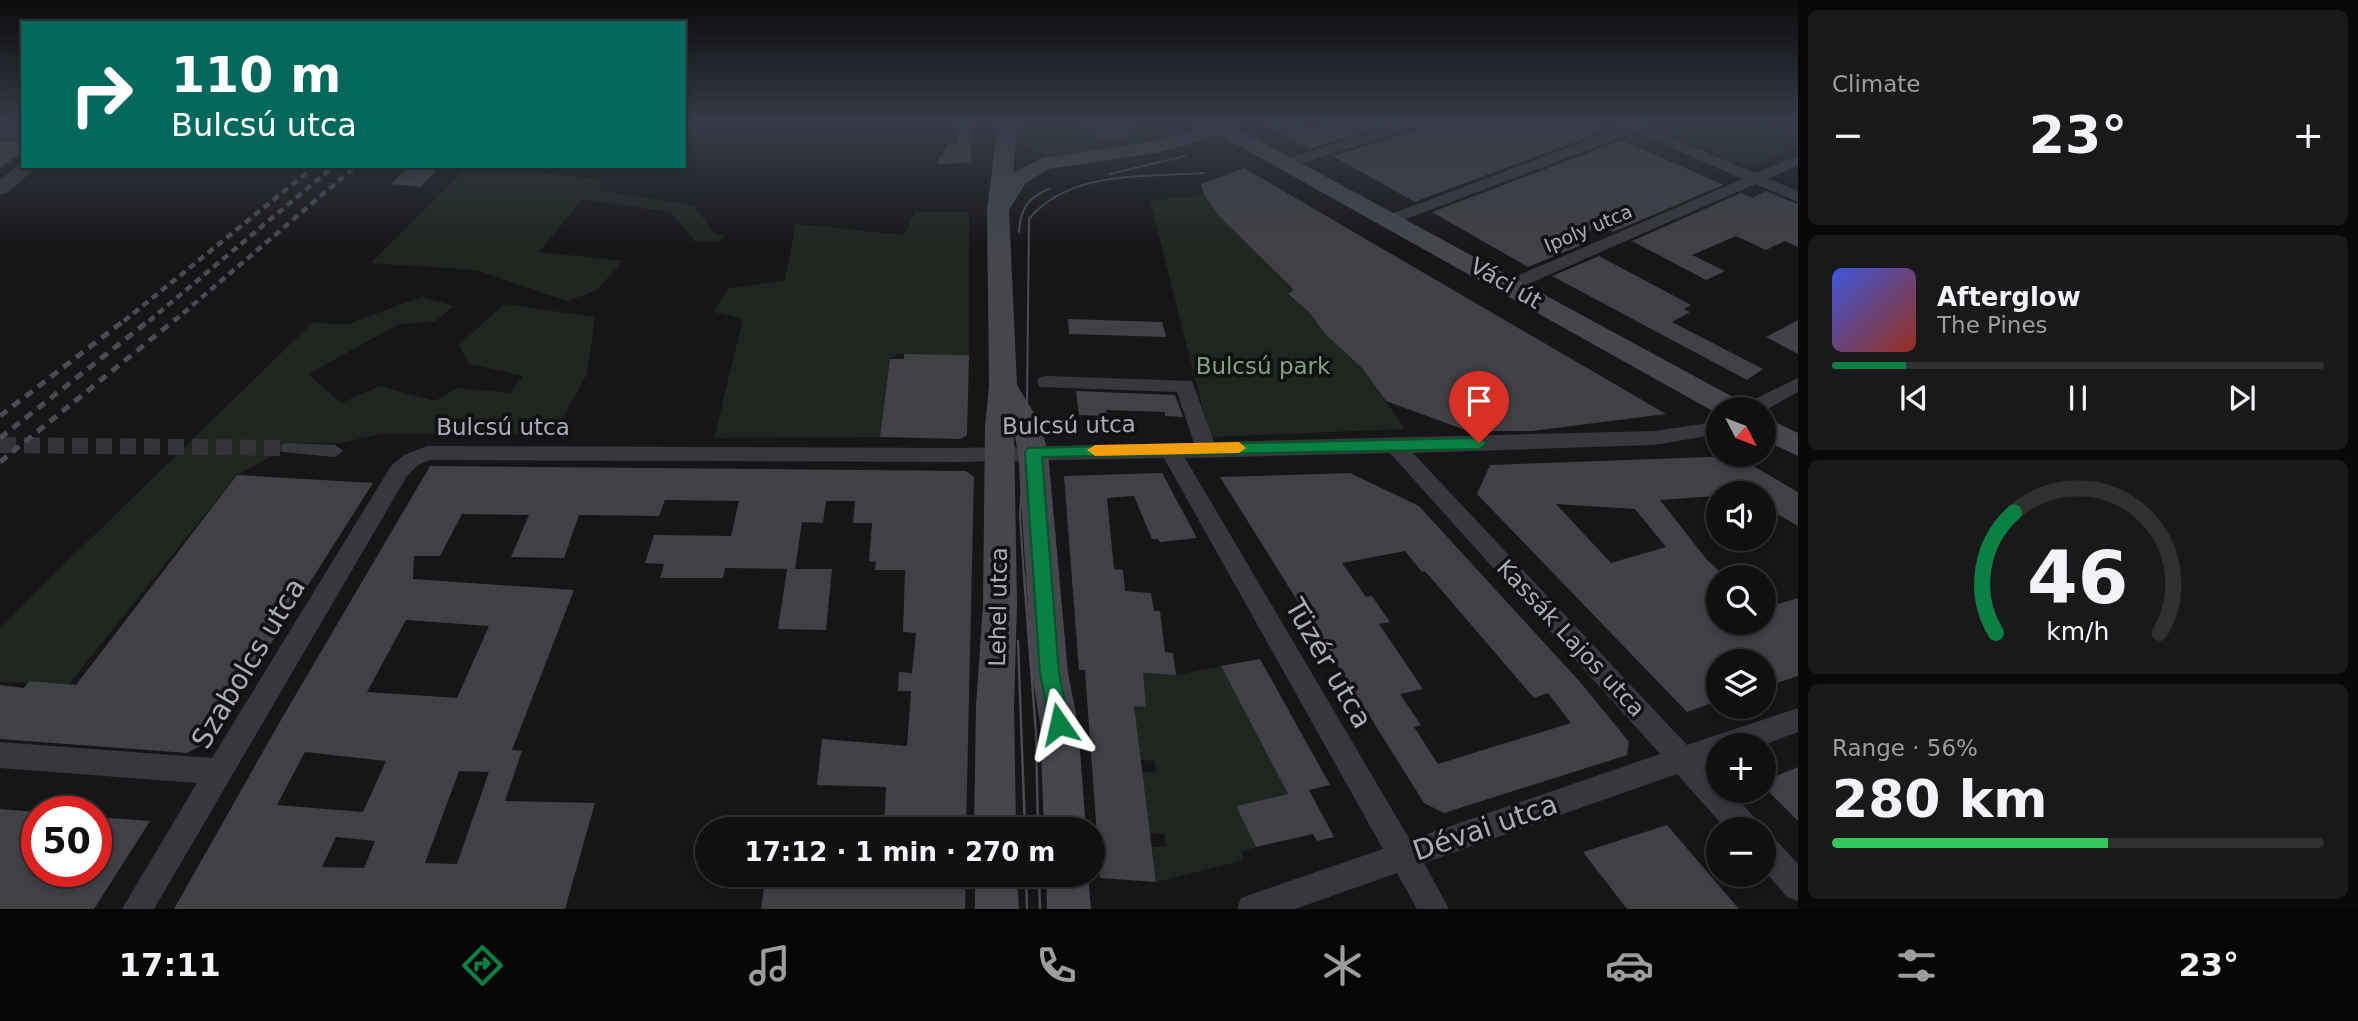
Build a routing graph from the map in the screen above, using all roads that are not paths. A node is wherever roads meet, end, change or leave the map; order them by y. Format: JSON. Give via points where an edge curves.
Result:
{"nodes":[{"id":1,"x":1004,"y":165,"type":"edge"},
{"id":2,"x":1041,"y":165,"type":"edge"},
{"id":3,"x":1291,"y":165,"type":"edge"},
{"id":4,"x":1528,"y":165,"type":"edge"},
{"id":5,"x":1725,"y":165,"type":"edge"},
{"id":6,"x":1785,"y":165,"type":"edge"},
{"id":7,"x":26,"y":168,"type":"edge"},
{"id":8,"x":1755,"y":178,"type":"junction"},
{"id":9,"x":0,"y":189,"type":"edge"},
{"id":10,"x":1798,"y":197,"type":"edge"},
{"id":11,"x":998,"y":211,"type":"junction"},
{"id":12,"x":1392,"y":219,"type":"junction"},
{"id":13,"x":1511,"y":285,"type":"junction"},
{"id":14,"x":1047,"y":382,"type":"dead end"},
{"id":15,"x":1798,"y":384,"type":"edge"},
{"id":16,"x":1003,"y":385,"type":"junction"},
{"id":17,"x":1711,"y":397,"type":"edge"},
{"id":18,"x":1774,"y":397,"type":"edge"},
{"id":19,"x":1706,"y":430,"type":"edge"},
{"id":20,"x":1776,"y":434,"type":"edge"},
{"id":21,"x":1395,"y":446,"type":"junction"},
{"id":22,"x":1798,"y":446,"type":"edge"},
{"id":23,"x":288,"y":448,"type":"tunnel mouth"},
{"id":24,"x":1206,"y":448,"type":"junction"},
{"id":25,"x":1169,"y":449,"type":"junction"},
{"id":26,"x":335,"y":451,"type":"dead end"},
{"id":27,"x":1033,"y":452,"type":"junction"},
{"id":28,"x":1000,"y":453,"type":"junction"},
{"id":29,"x":419,"y":455,"type":"joint"},
{"id":30,"x":1798,"y":720,"type":"edge"},
{"id":31,"x":1761,"y":733,"type":"edge"},
{"id":32,"x":1706,"y":751,"type":"edge"},
{"id":33,"x":0,"y":755,"type":"edge"},
{"id":34,"x":1683,"y":760,"type":"junction"},
{"id":35,"x":219,"y":772,"type":"junction"},
{"id":36,"x":996,"y":817,"type":"edge"},
{"id":37,"x":1064,"y":817,"type":"edge"},
{"id":38,"x":1735,"y":817,"type":"edge"},
{"id":39,"x":1404,"y":855,"type":"junction"},
{"id":40,"x":1776,"y":861,"type":"edge"},
{"id":41,"x":1798,"y":886,"type":"edge"},
{"id":42,"x":996,"y":887,"type":"edge"},
{"id":43,"x":1068,"y":887,"type":"edge"},
{"id":44,"x":137,"y":909,"type":"edge"},
{"id":45,"x":997,"y":909,"type":"edge"},
{"id":46,"x":1069,"y":909,"type":"edge"},
{"id":47,"x":1252,"y":909,"type":"edge"},
{"id":48,"x":1434,"y":909,"type":"edge"}],
"edges":[{"from":1,"to":11,"type":"main road","name":"Lehel utca"},
{"from":2,"to":11,"type":"main road","via":[[1017,180]]},
{"from":3,"to":12,"type":"main road","name":"Váci út"},
{"from":4,"to":12,"type":"street"},
{"from":5,"to":8,"type":"street"},
{"from":6,"to":8,"type":"street","name":"Ipoly utca"},
{"from":7,"to":9,"type":"street"},
{"from":8,"to":10,"type":"street"},
{"from":8,"to":13,"type":"street","name":"Ipoly utca"},
{"from":11,"to":16,"type":"main road","name":"Lehel utca"},
{"from":12,"to":13,"type":"main road","name":"Váci út"},
{"from":13,"to":17,"type":"main road","name":"Váci út"},
{"from":14,"to":24,"type":"street","via":[[1185,386]]},
{"from":15,"to":18,"type":"street"},
{"from":16,"to":27,"type":"main road","name":"Lehel utca","via":[[1023,417]]},
{"from":16,"to":28,"type":"main road","name":"Lehel utca"},
{"from":19,"to":21,"type":"street","name":"Bulcsú utca","via":[[1654,438]]},
{"from":20,"to":22,"type":"main road"},
{"from":21,"to":24,"type":"street","name":"Bulcsú utca"},
{"from":21,"to":34,"type":"street","name":"Kassák Lajos utca"},
{"from":23,"to":26,"type":"street"},
{"from":24,"to":25,"type":"street","name":"Bulcsú utca"},
{"from":25,"to":27,"type":"street","name":"Bulcsú utca"},
{"from":25,"to":39,"type":"street","name":"Tüzér utca"},
{"from":27,"to":28,"type":"street","name":"Bulcsú utca"},
{"from":27,"to":37,"type":"main road","name":"Lehel utca"},
{"from":28,"to":29,"type":"street","name":"Bulcsú utca","via":[[435,451]]},
{"from":28,"to":36,"type":"main road","name":"Lehel utca"},
{"from":29,"to":35,"type":"street","name":"Szabolcs utca","via":[[399,471]]},
{"from":30,"to":31,"type":"street"},
{"from":32,"to":34,"type":"street","name":"Dévai utca"},
{"from":33,"to":35,"type":"street"},
{"from":34,"to":38,"type":"street","name":"Kassák Lajos utca"},
{"from":34,"to":39,"type":"street","name":"Dévai utca"},
{"from":35,"to":44,"type":"street","name":"Szabolcs utca"},
{"from":39,"to":47,"type":"street","name":"Dévai utca"},
{"from":39,"to":48,"type":"street","name":"Tüzér utca"},
{"from":40,"to":41,"type":"street"},
{"from":42,"to":45,"type":"main road"},
{"from":43,"to":46,"type":"main road"}]}
